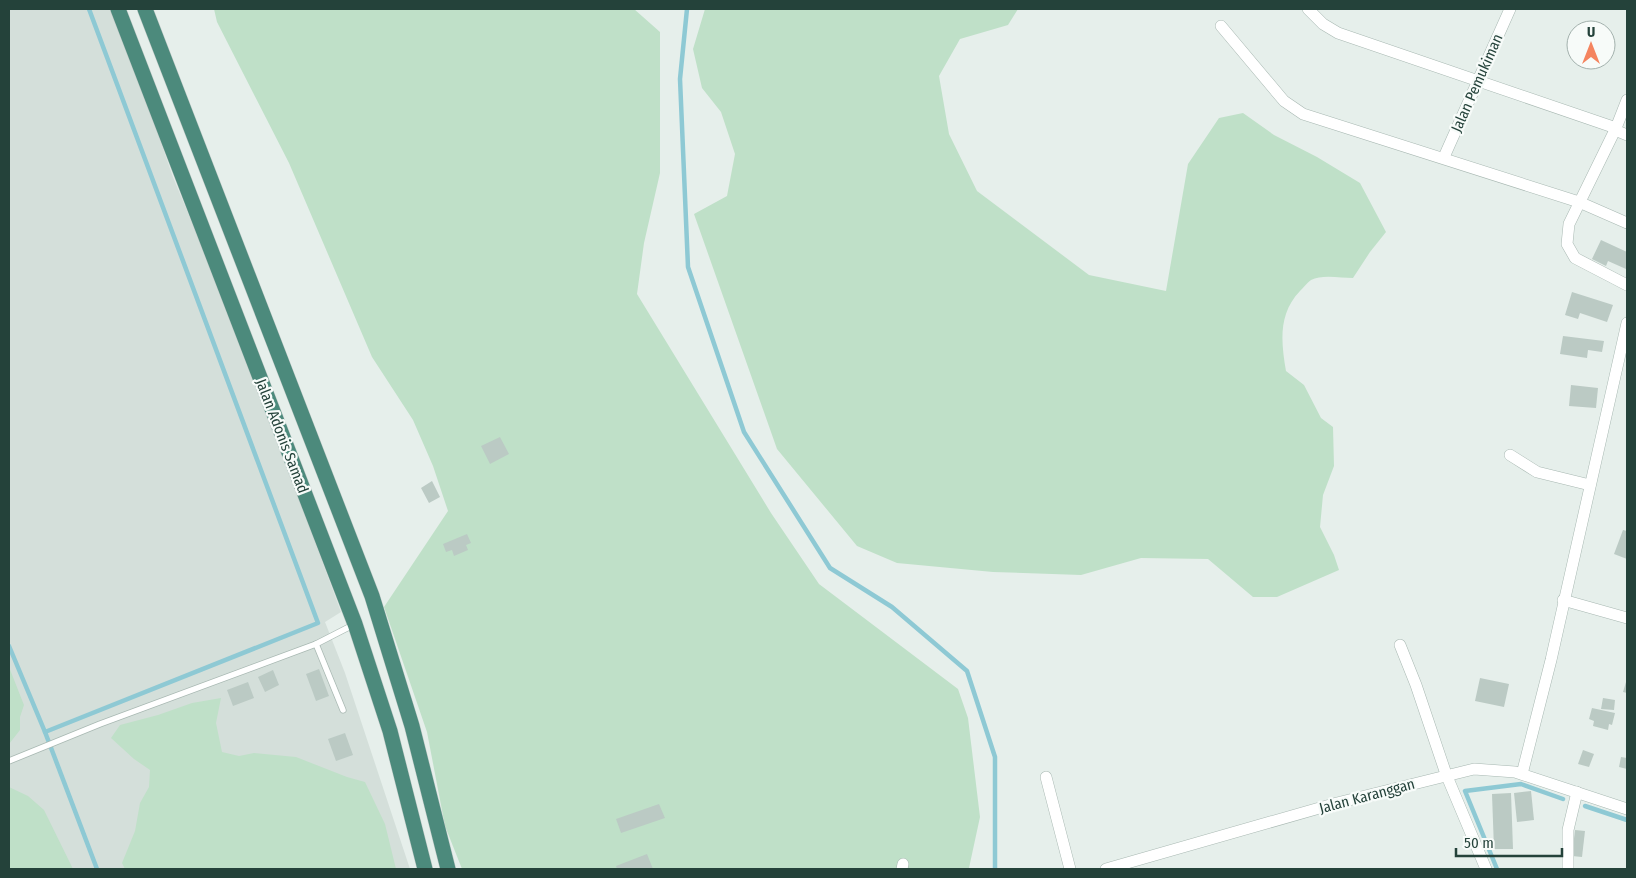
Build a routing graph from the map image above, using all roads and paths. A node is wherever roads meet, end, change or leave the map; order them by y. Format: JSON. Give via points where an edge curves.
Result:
{"nodes":[{"id":1,"x":118,"y":9,"type":"edge"},
{"id":2,"x":145,"y":9,"type":"edge"},
{"id":3,"x":1308,"y":9,"type":"edge"},
{"id":4,"x":1510,"y":9,"type":"edge"},
{"id":5,"x":1221,"y":26,"type":"dead end"},
{"id":6,"x":1479,"y":82,"type":"junction"},
{"id":7,"x":1627,"y":100,"type":"edge"},
{"id":8,"x":1616,"y":129,"type":"junction"},
{"id":9,"x":1627,"y":136,"type":"edge"},
{"id":10,"x":1444,"y":157,"type":"junction"},
{"id":11,"x":1579,"y":202,"type":"junction"},
{"id":12,"x":1627,"y":223,"type":"edge"},
{"id":13,"x":1627,"y":285,"type":"edge"},
{"id":14,"x":1627,"y":323,"type":"edge"},
{"id":15,"x":1510,"y":454,"type":"dead end"},
{"id":16,"x":1590,"y":485,"type":"junction"},
{"id":17,"x":1563,"y":600,"type":"junction"},
{"id":18,"x":1627,"y":618,"type":"edge"},
{"id":19,"x":355,"y":624,"type":"junction"},
{"id":20,"x":316,"y":644,"type":"junction"},
{"id":21,"x":1400,"y":645,"type":"dead end"},
{"id":22,"x":343,"y":710,"type":"dead end"},
{"id":23,"x":417,"y":753,"type":"junction"},
{"id":24,"x":396,"y":759,"type":"junction"},
{"id":25,"x":9,"y":760,"type":"edge"},
{"id":26,"x":1446,"y":774,"type":"junction"},
{"id":27,"x":1522,"y":774,"type":"junction"},
{"id":28,"x":1046,"y":777,"type":"dead end"},
{"id":29,"x":1577,"y":792,"type":"junction"},
{"id":30,"x":1627,"y":809,"type":"edge"},
{"id":31,"x":425,"y":869,"type":"edge"},
{"id":32,"x":448,"y":869,"type":"edge"},
{"id":33,"x":1070,"y":869,"type":"edge"},
{"id":34,"x":1106,"y":869,"type":"edge"},
{"id":35,"x":1486,"y":869,"type":"edge"},
{"id":36,"x":1568,"y":869,"type":"edge"}],
"edges":[{"from":1,"to":19,"type":"highway","name":"Jalan Adonis Samad"},
{"from":2,"to":23,"type":"highway","name":"Jalan Adonis Samad","via":[[372,596],[412,726]]},
{"from":3,"to":6,"type":"street","via":[[1338,33]]},
{"from":4,"to":6,"type":"street","name":"Jalan Pemukiman"},
{"from":5,"to":10,"type":"street","via":[[1290,106],[1322,121]]},
{"from":6,"to":8,"type":"street"},
{"from":6,"to":10,"type":"street","name":"Jalan Pemukiman"},
{"from":7,"to":8,"type":"street"},
{"from":8,"to":9,"type":"street"},
{"from":8,"to":11,"type":"street"},
{"from":10,"to":11,"type":"street"},
{"from":11,"to":12,"type":"street"},
{"from":11,"to":13,"type":"street","via":[[1566,234],[1570,252],[1581,263]]},
{"from":14,"to":16,"type":"street"},
{"from":15,"to":16,"type":"street","via":[[1537,472]]},
{"from":16,"to":17,"type":"street"},
{"from":17,"to":18,"type":"street"},
{"from":17,"to":27,"type":"street"},
{"from":19,"to":20,"type":"lane"},
{"from":19,"to":24,"type":"highway","name":"Jalan Adonis Samad"},
{"from":20,"to":22,"type":"lane"},
{"from":20,"to":25,"type":"lane"},
{"from":21,"to":26,"type":"street"},
{"from":23,"to":24,"type":"highway"},
{"from":23,"to":32,"type":"highway","name":"Jalan Adonis Samad"},
{"from":24,"to":31,"type":"highway","name":"Jalan Adonis Samad"},
{"from":26,"to":27,"type":"street","name":"Jalan Karanggan","via":[[1474,768]]},
{"from":26,"to":34,"type":"street","name":"Jalan Karanggan"},
{"from":26,"to":35,"type":"street"},
{"from":27,"to":29,"type":"street","name":"Jalan Karanggan"},
{"from":28,"to":33,"type":"street"},
{"from":29,"to":30,"type":"street","name":"Jalan Karanggan"},
{"from":29,"to":36,"type":"street","via":[[1568,830]]}]}
